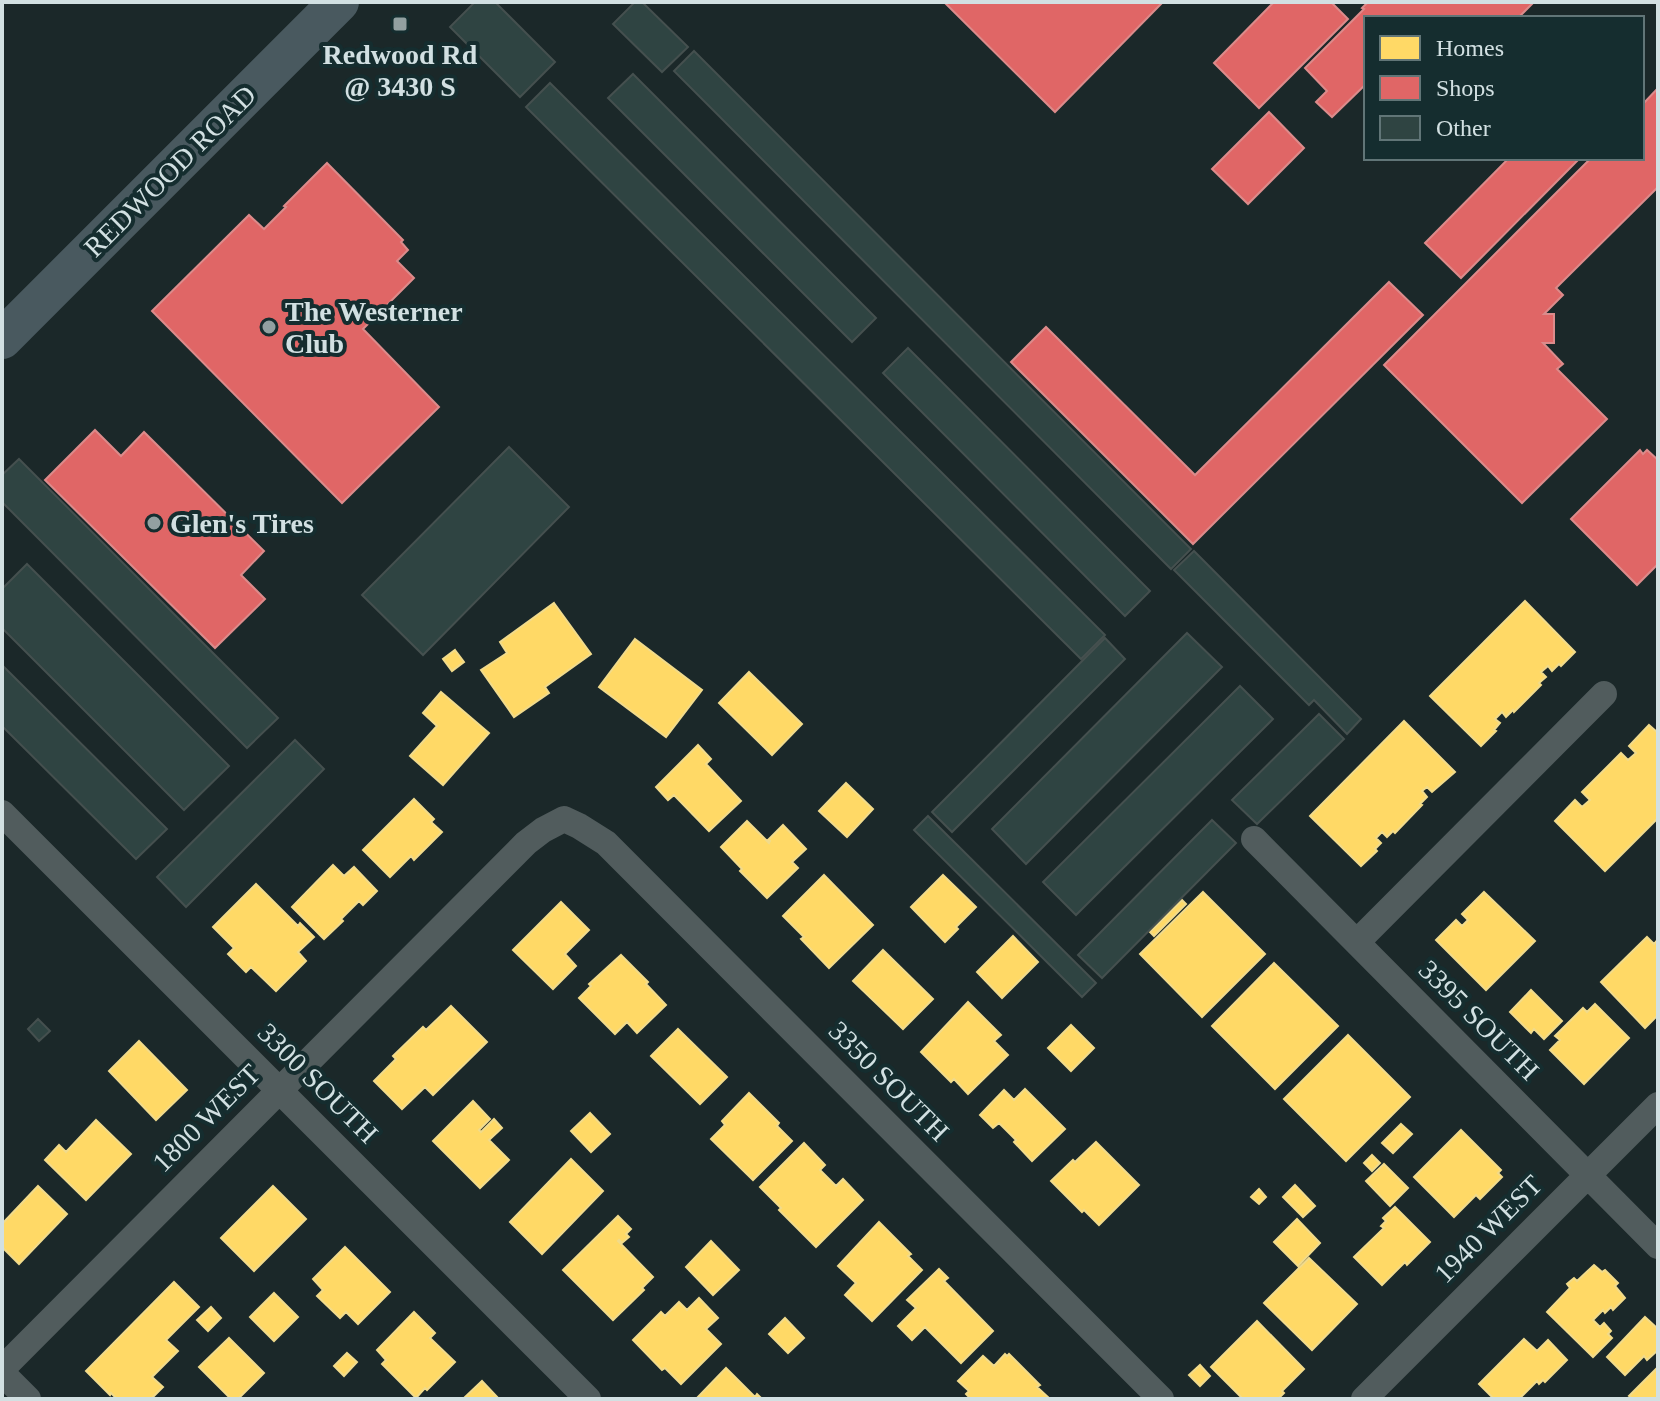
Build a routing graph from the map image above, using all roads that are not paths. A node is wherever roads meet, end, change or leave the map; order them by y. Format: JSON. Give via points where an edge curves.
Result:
{"nodes":[{"id":1,"x":339,"y":2,"type":"edge"},
{"id":2,"x":2,"y":339,"type":"edge"},
{"id":3,"x":1604,"y":694,"type":"dead end"},
{"id":4,"x":2,"y":813,"type":"edge"},
{"id":5,"x":564,"y":819,"type":"joint"},
{"id":6,"x":1254,"y":839,"type":"dead end"},
{"id":7,"x":1357,"y":942,"type":"junction"},
{"id":8,"x":279,"y":1090,"type":"junction"},
{"id":9,"x":1658,"y":1105,"type":"edge"},
{"id":10,"x":1587,"y":1175,"type":"junction"},
{"id":11,"x":1658,"y":1246,"type":"edge"},
{"id":12,"x":2,"y":1371,"type":"edge"},
{"id":13,"x":28,"y":1399,"type":"edge"},
{"id":14,"x":588,"y":1399,"type":"edge"},
{"id":15,"x":1161,"y":1399,"type":"edge"},
{"id":16,"x":1364,"y":1399,"type":"edge"}],
"edges":[{"from":1,"to":2,"type":"main road","name":"REDWOOD ROAD"},
{"from":3,"to":7,"type":"street"},
{"from":4,"to":8,"type":"street","name":"3300 SOUTH"},
{"from":5,"to":8,"type":"street","name":"1800 WEST","via":[[526,843]]},
{"from":5,"to":15,"type":"street","name":"3350 SOUTH","via":[[606,843]]},
{"from":6,"to":7,"type":"street","name":"3395 SOUTH"},
{"from":7,"to":10,"type":"street","name":"3395 SOUTH"},
{"from":8,"to":12,"type":"street","name":"1800 WEST"},
{"from":8,"to":14,"type":"street","name":"3300 SOUTH"},
{"from":9,"to":10,"type":"street","name":"1940 WEST"},
{"from":10,"to":11,"type":"street","name":"3395 SOUTH"},
{"from":10,"to":16,"type":"street","name":"1940 WEST"},
{"from":12,"to":13,"type":"street"}]}
